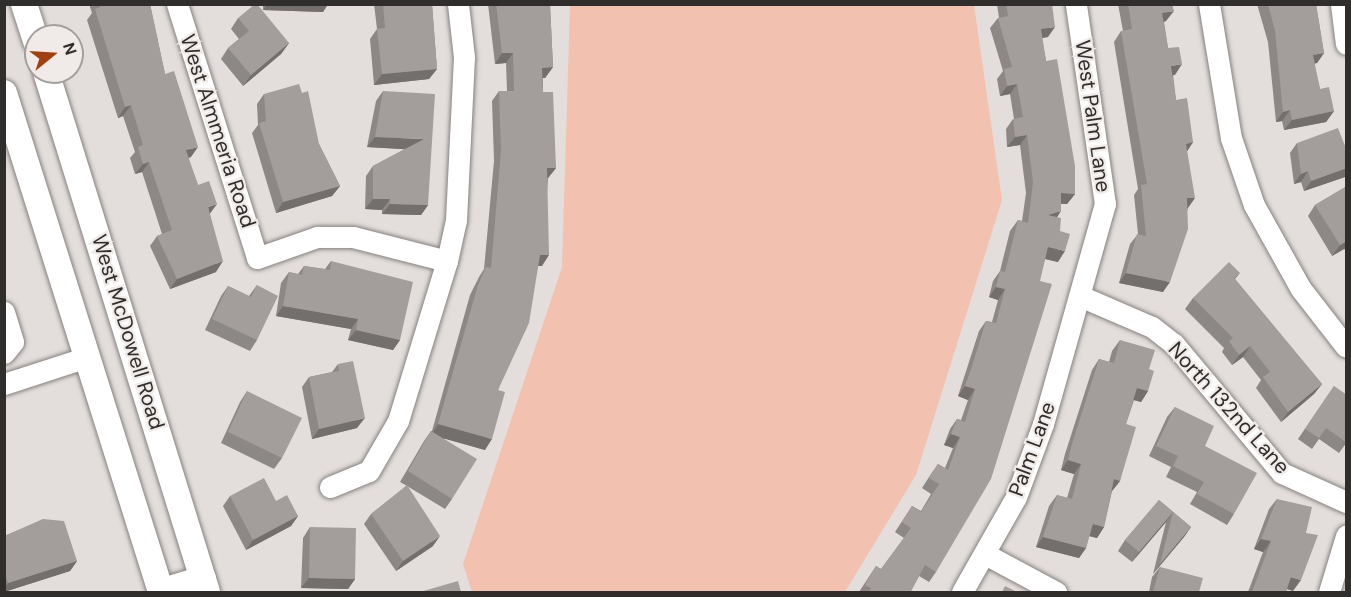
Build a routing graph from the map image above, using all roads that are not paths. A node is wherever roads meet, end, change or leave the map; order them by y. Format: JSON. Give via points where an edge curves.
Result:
{"nodes":[{"id":1,"x":24,"y":4,"type":"edge"},
{"id":2,"x":177,"y":4,"type":"edge"},
{"id":3,"x":458,"y":4,"type":"edge"},
{"id":4,"x":1076,"y":4,"type":"edge"},
{"id":5,"x":1209,"y":4,"type":"edge"},
{"id":6,"x":1341,"y":4,"type":"edge"},
{"id":7,"x":30,"y":24,"type":"edge"},
{"id":8,"x":1347,"y":44,"type":"edge"},
{"id":9,"x":50,"y":84,"type":"edge"},
{"id":10,"x":4,"y":93,"type":"edge"},
{"id":11,"x":447,"y":261,"type":"junction"},
{"id":12,"x":1080,"y":296,"type":"junction"},
{"id":13,"x":4,"y":312,"type":"edge"},
{"id":14,"x":1347,"y":348,"type":"edge"},
{"id":15,"x":4,"y":353,"type":"edge"},
{"id":16,"x":87,"y":357,"type":"junction"},
{"id":17,"x":4,"y":384,"type":"edge"},
{"id":18,"x":330,"y":487,"type":"dead end"},
{"id":19,"x":1347,"y":502,"type":"edge"},
{"id":20,"x":1347,"y":536,"type":"edge"},
{"id":21,"x":985,"y":554,"type":"junction"},
{"id":22,"x":205,"y":586,"type":"edge"},
{"id":23,"x":160,"y":592,"type":"edge"},
{"id":24,"x":962,"y":592,"type":"edge"},
{"id":25,"x":1056,"y":592,"type":"edge"},
{"id":26,"x":1329,"y":592,"type":"edge"}],
"edges":[{"from":1,"to":7,"type":"main road"},
{"from":2,"to":11,"type":"street","name":"West Almmeria Road","via":[[258,258],[317,237],[353,237]]},
{"from":3,"to":11,"type":"street","via":[[464,57],[456,220]]},
{"from":4,"to":12,"type":"street","name":"West Palm Lane","via":[[1105,204]]},
{"from":5,"to":14,"type":"street","via":[[1231,138],[1254,205],[1301,289]]},
{"from":6,"to":8,"type":"street"},
{"from":9,"to":22,"type":"main road","name":"West McDowell Road"},
{"from":10,"to":16,"type":"main road"},
{"from":11,"to":18,"type":"street","via":[[398,421],[369,471]]},
{"from":12,"to":19,"type":"street","name":"North 132nd Lane","via":[[1152,327],[1173,344],[1282,473]]},
{"from":12,"to":21,"type":"street","name":"Palm Lane","via":[[1028,466]]},
{"from":13,"to":15,"type":"street","via":[[13,342]]},
{"from":16,"to":17,"type":"street"},
{"from":16,"to":23,"type":"main road"},
{"from":20,"to":26,"type":"street"},
{"from":21,"to":24,"type":"street","name":"Palm Lane"},
{"from":21,"to":25,"type":"street"},
{"from":22,"to":23,"type":"main road"}]}
